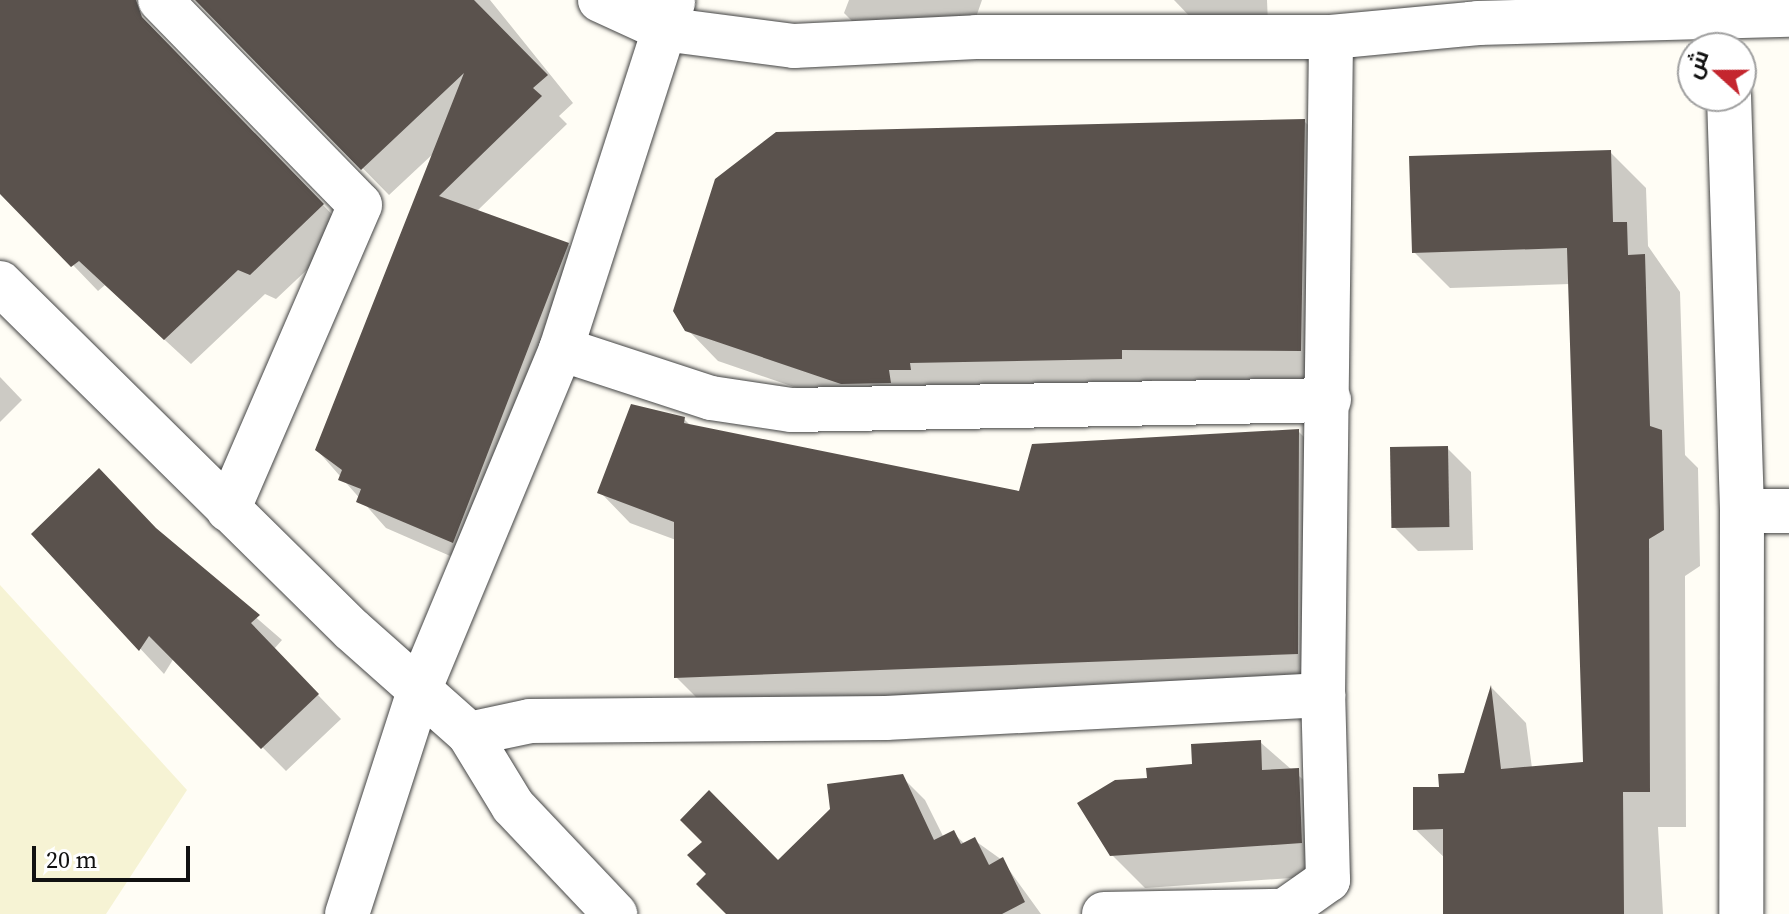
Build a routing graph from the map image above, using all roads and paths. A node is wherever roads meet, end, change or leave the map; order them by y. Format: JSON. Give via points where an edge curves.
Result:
{"nodes":[{"id":1,"x":160,"y":0,"type":"edge"},
{"id":2,"x":600,"y":0,"type":"edge"},
{"id":3,"x":1477,"y":11,"type":"edge"},
{"id":4,"x":668,"y":15,"type":"edge"},
{"id":5,"x":1789,"y":15,"type":"edge"},
{"id":6,"x":982,"y":18,"type":"edge"},
{"id":7,"x":1726,"y":22,"type":"edge"},
{"id":8,"x":1331,"y":37,"type":"junction"},
{"id":9,"x":1730,"y":112,"type":"edge"},
{"id":10,"x":0,"y":283,"type":"edge"},
{"id":11,"x":561,"y":349,"type":"junction"},
{"id":12,"x":1329,"y":400,"type":"junction"},
{"id":13,"x":228,"y":510,"type":"junction"},
{"id":14,"x":1742,"y":511,"type":"junction"},
{"id":15,"x":1789,"y":511,"type":"edge"},
{"id":16,"x":420,"y":688,"type":"junction"},
{"id":17,"x":1323,"y":695,"type":"junction"},
{"id":18,"x":469,"y":734,"type":"junction"},
{"id":19,"x":347,"y":914,"type":"edge"},
{"id":20,"x":615,"y":914,"type":"edge"},
{"id":21,"x":1104,"y":914,"type":"edge"},
{"id":22,"x":1741,"y":914,"type":"edge"}],
"edges":[{"from":1,"to":13,"type":"street","via":[[360,205]]},
{"from":2,"to":4,"type":"street"},
{"from":3,"to":7,"type":"street"},
{"from":3,"to":8,"type":"street"},
{"from":4,"to":6,"type":"street","via":[[794,46]]},
{"from":4,"to":11,"type":"street"},
{"from":5,"to":7,"type":"street"},
{"from":6,"to":8,"type":"street"},
{"from":8,"to":12,"type":"street"},
{"from":9,"to":14,"type":"street"},
{"from":10,"to":13,"type":"street"},
{"from":11,"to":12,"type":"street","via":[[711,398],[791,410]]},
{"from":11,"to":16,"type":"street"},
{"from":12,"to":17,"type":"street"},
{"from":13,"to":16,"type":"street"},
{"from":14,"to":15,"type":"street"},
{"from":14,"to":22,"type":"street"},
{"from":16,"to":18,"type":"street"},
{"from":16,"to":19,"type":"street"},
{"from":17,"to":18,"type":"street","via":[[886,718],[530,721]]},
{"from":17,"to":21,"type":"street","via":[[1332,863],[1315,896],[1284,911]]},
{"from":18,"to":20,"type":"street","via":[[513,806]]}]}
